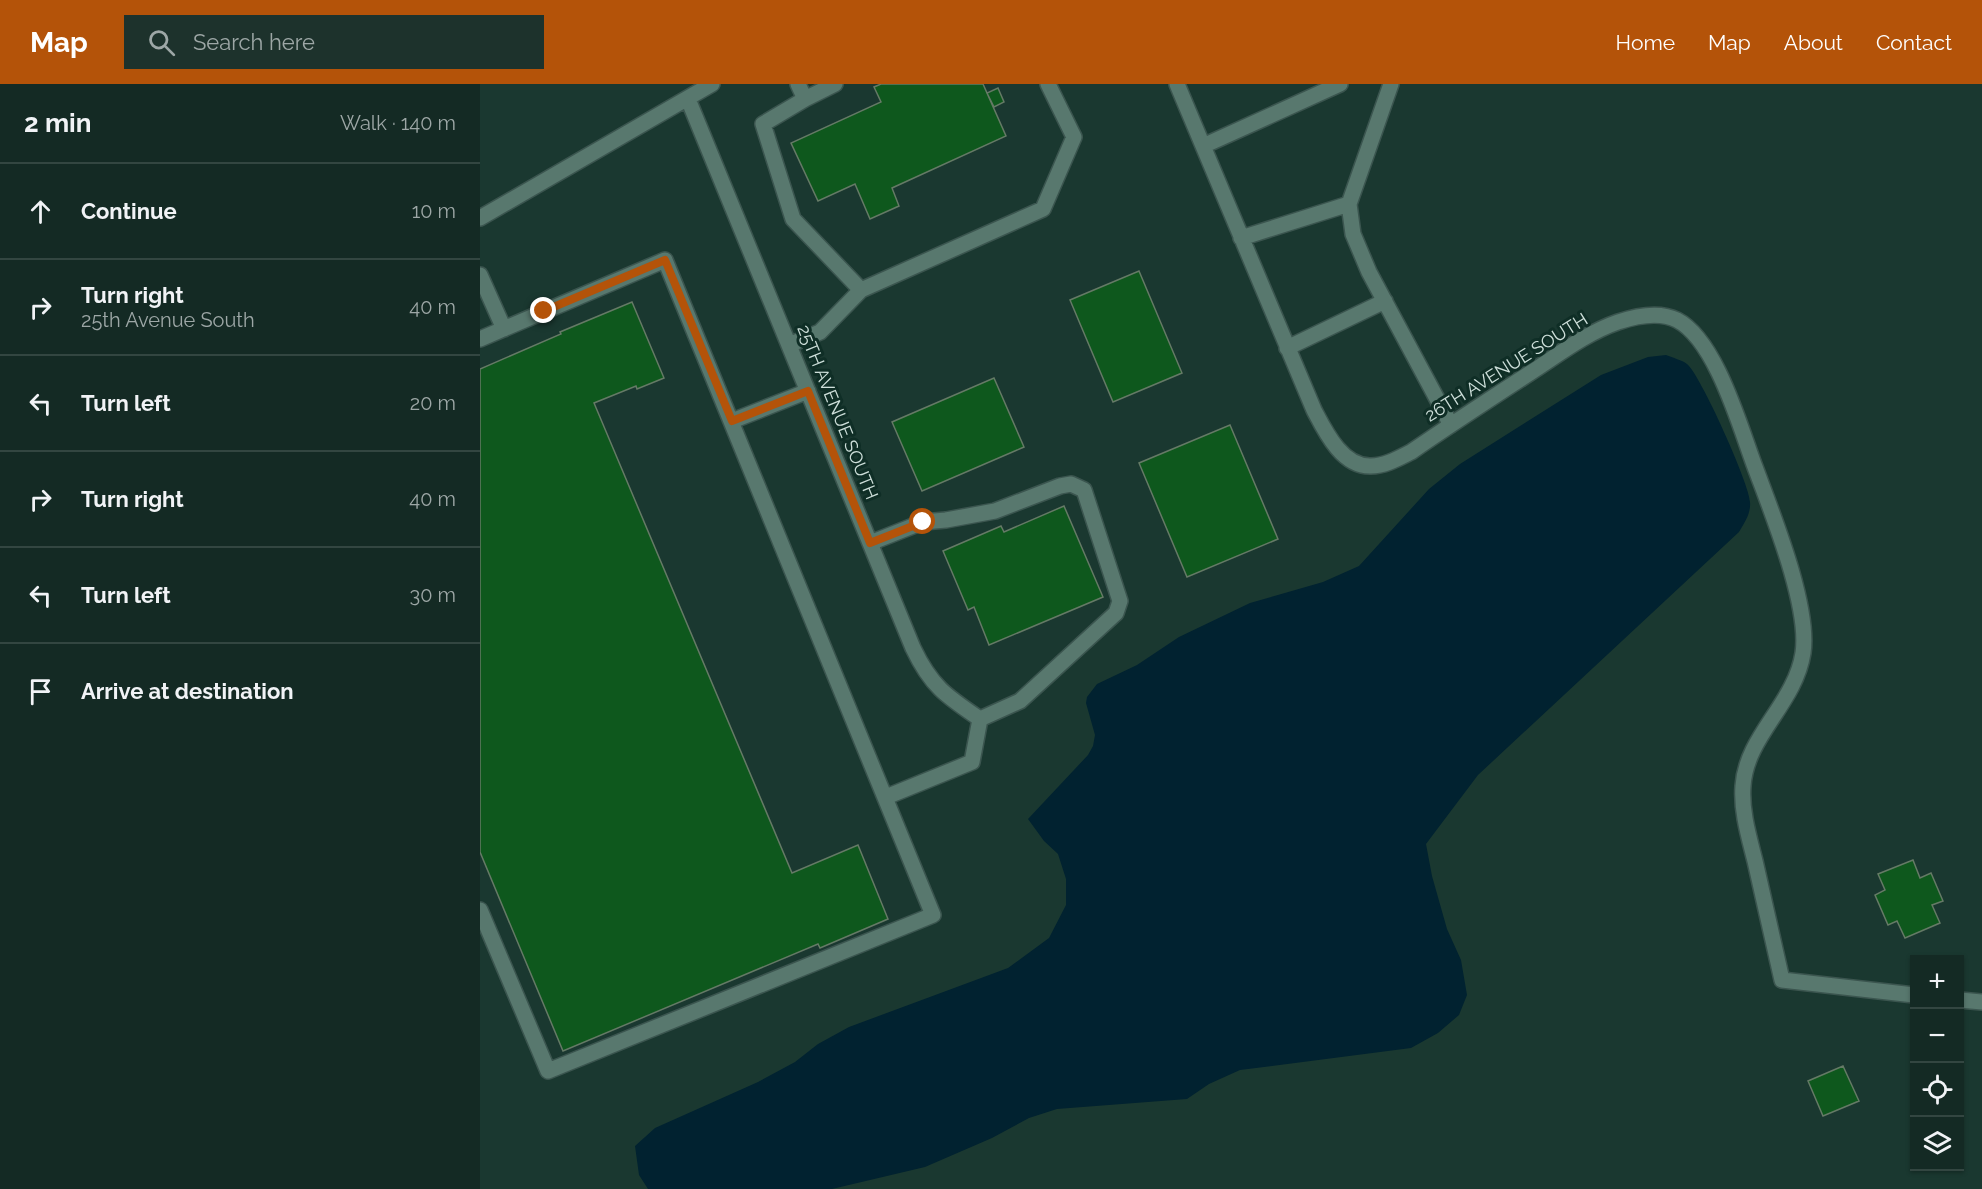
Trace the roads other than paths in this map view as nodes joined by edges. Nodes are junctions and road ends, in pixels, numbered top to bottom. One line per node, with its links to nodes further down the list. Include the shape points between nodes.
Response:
1 (712, 84): 8 (street)
2 (798, 84): 9 (street)
3 (835, 84): 9 (street)
4 (1048, 84): 15 (street, via 1074,137 1042,209)
5 (1177, 84): 10 (street, 26TH AVENUE SOUTH)
6 (1340, 84): 10 (street)
7 (1391, 84): 11 (street)
8 (688, 99): 12 (street); 19 (street, 25TH AVENUE SOUTH)
9 (805, 99): 15 (street, via 763,124 793,219)
10 (1203, 146): 13 (street, 26TH AVENUE SOUTH)
11 (1349, 204): 13 (street); 16 (street, via 1353,234)
12 (480, 218)
13 (1241, 238): 20 (street, 26TH AVENUE SOUTH)
14 (480, 275): 17 (street)
15 (861, 291): 19 (street, via 820,332)
16 (1384, 301): 20 (street); 23 (street)
17 (504, 329): 18 (street); 22 (street, via 665,260)
18 (480, 339)
19 (789, 345): 21 (street, 25TH AVENUE SOUTH)
20 (1287, 348): 23 (street, 26TH AVENUE SOUTH, via 1325,431 1335,446 1360,464 1371,466 1398,459)
21 (808, 391): 22 (street); 24 (street, 25TH AVENUE SOUTH)
22 (732, 421): 26 (street)
23 (1451, 425): 28 (street, 26TH AVENUE SOUTH, via 1585,337 1617,322 1658,315 1678,321 1695,335 1720,376 1734,411 1784,550 1802,624 1803,651 1796,678 1751,754 1743,784 1744,814 1782,980)
24 (870, 543): 25 (street, 25TH AVENUE SOUTH, via 929,679); 25 (street, via 923,522 995,511 1060,486 1071,484 1084,490 1120,601 1116,613 1020,701)
25 (980, 719): 26 (street, via 972,762)
26 (886, 797): 27 (street, via 933,915 548,1071)
27 (480, 910)
28 (1910, 995)
29 (1964, 1000): 30 (street)
30 (1982, 1002)

